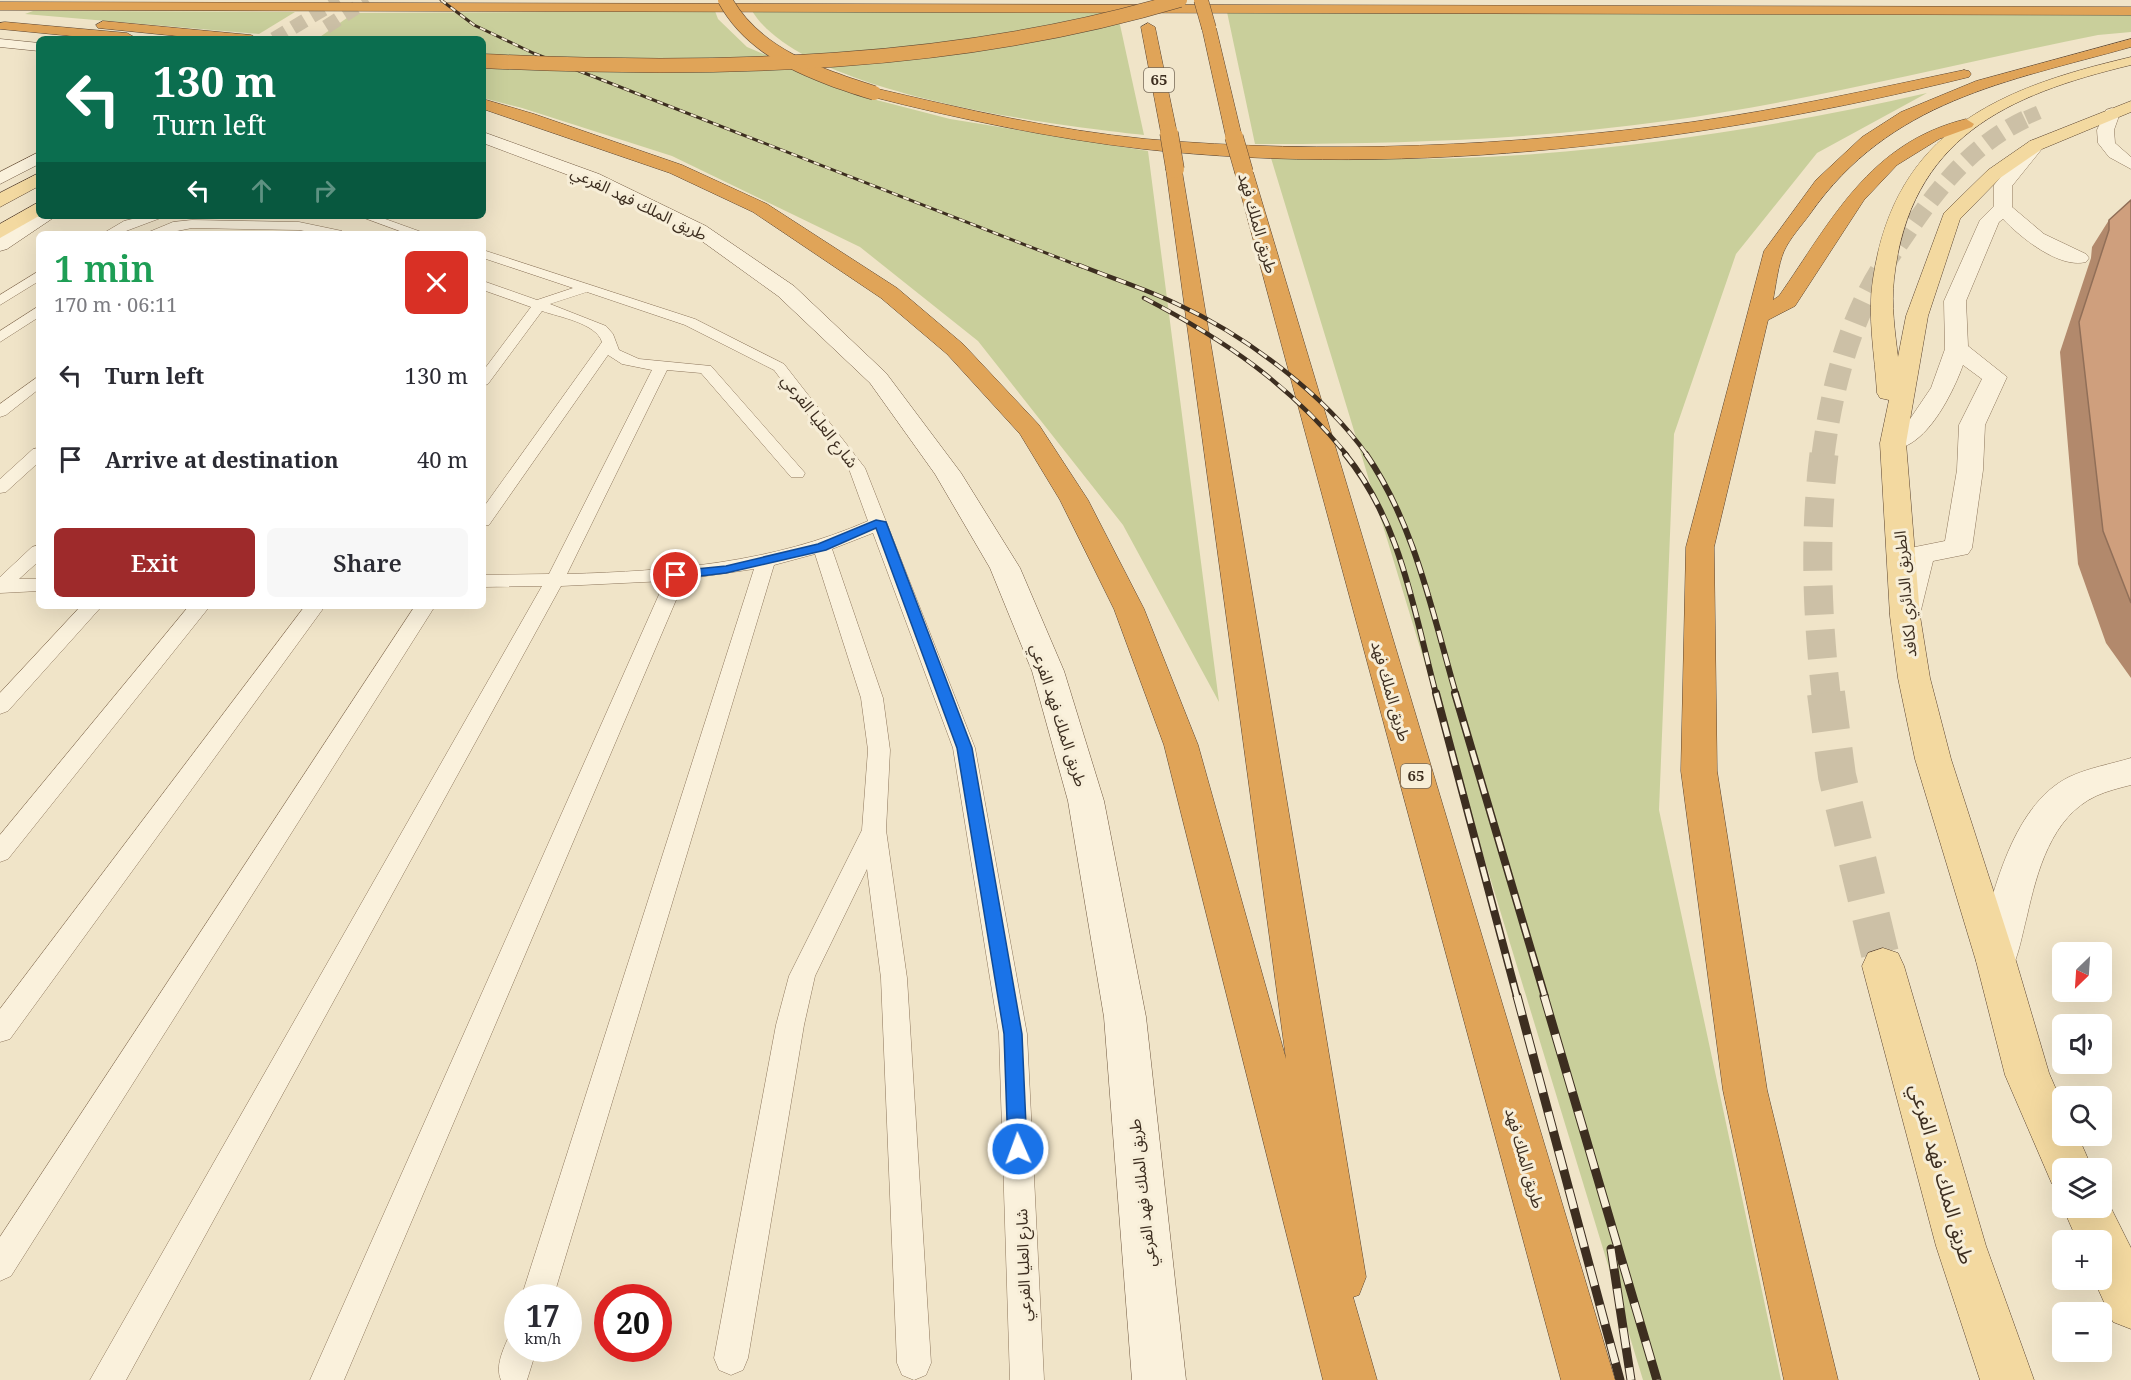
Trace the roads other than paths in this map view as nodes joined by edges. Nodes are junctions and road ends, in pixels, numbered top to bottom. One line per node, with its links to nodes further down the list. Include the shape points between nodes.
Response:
1 (725, 0): 13 (highway, bridge, via 732,14 761,42 798,64 874,93 1000,123 1159,145 1345,153 1557,143 1649,134 1782,114 1994,68)
2 (1145, 0): 92 (highway, 65, bridge, via 1175,169)
3 (1180, 0): 14 (highway, bridge, via 1054,31 831,59 645,66)
4 (1201, 0): 93 (highway, طريق الملك فهد / 65, bridge, via 1234,137)
5 (0, 6): 6 (highway)
6 (2131, 11)
7 (0, 17): 10 (highway)
8 (0, 25): 9 (highway)
9 (116, 36)
10 (216, 36)
11 (0, 43): 12 (street)
12 (36, 47)
13 (2125, 50): 17 (main road, via 2093,69 2013,97); 46 (highway, via 1981,84 1907,116 1868,141 1821,184 1774,252)
14 (486, 62)
15 (486, 105): 91 (highway, via 676,169 759,208 889,293 955,349 1030,430 1074,500 1129,609 1181,745)
16 (2122, 110): 19 (main road, الطريق الدائري لكافد); 21 (street, via 2105,126 2104,140)
17 (1966, 124): 46 (highway, via 1933,135 1891,161 1857,197 1787,301); 54 (main road, via 1915,179 1893,227 1883,281)
18 (486, 138): 90 (street, طريق الملك فهد الفرعي, via 593,178 699,230 786,291 878,378 948,473 1005,568 1048,671 1086,801 1125,1017)
19 (2036, 145): 25 (street, via 2003,185); 54 (main road, الطريق الدائري لكافد, via 1994,174 1951,217 1917,316)
20 (36, 159): 22 (street)
21 (2131, 164)
22 (0, 179)
23 (36, 180): 24 (main road)
24 (0, 201)
25 (2002, 208): 39 (street, via 2036,240); 49 (street, via 1990,220 1955,301)
26 (36, 210): 36 (main road)
27 (41, 219): 37 (street)
28 (148, 219): 32 (lane)
29 (374, 219): 35 (lane)
30 (234, 225): 31 (lane); 33 (lane, via 177,225); 34 (lane)
31 (294, 230)
32 (114, 231)
33 (159, 231)
34 (227, 231)
35 (412, 231)
36 (0, 232)
37 (0, 246)
38 (486, 255): 42 (lane, شارع العليا الفرعي)
39 (2079, 258)
40 (36, 277): 43 (lane)
41 (486, 286): 44 (lane)
42 (586, 288): 44 (lane); 59 (lane, شارع العليا الفرعي, via 690,322 779,367 857,468)
43 (0, 302)
44 (539, 305): 48 (lane, via 592,324 605,332); 51 (lane)
45 (36, 312): 47 (lane)
46 (1757, 317): 94 (highway, via 1700,547 1699,771 1745,1090)
47 (0, 338)
48 (609, 342): 50 (lane, via 617,356); 58 (lane)
49 (1957, 349): 54 (street, via 1943,388 1919,424); 72 (street, via 1995,377 1972,425 1970,470 1958,548 1920,554)
50 (662, 365): 56 (lane, via 706,369); 64 (lane)
51 (486, 377)
52 (36, 383): 53 (lane)
53 (0, 412)
54 (1893, 443): 72 (main road, الطريق الدائري لكافد)
55 (36, 456): 57 (lane)
56 (797, 472)
57 (0, 488)
58 (486, 517)
59 (880, 522): 60 (lane); 89 (lane, شارع العليا الفرعي, via 964,748 1013,1034)
60 (822, 547): 62 (lane); 75 (lane, via 872,698 879,750)
61 (36, 554): 67 (lane)
62 (766, 560): 63 (lane, via 726,570); 83 (lane)
63 (676, 575): 64 (lane); 88 (lane)
64 (555, 580): 65 (lane); 87 (lane)
65 (486, 581)
66 (36, 585): 67 (lane)
67 (0, 587)
68 (89, 609): 73 (lane)
69 (198, 609): 76 (lane)
70 (313, 609): 79 (lane)
71 (423, 609): 82 (lane)
72 (1905, 616): 77 (main road, الطريق الدائري لكافد, via 1914,678 1933,759)
73 (0, 706)
74 (2131, 771): 77 (street, via 2081,788 2055,808 2031,845 2020,871)
75 (874, 830): 85 (lane, via 802,976); 86 (lane, via 894,978)
76 (0, 852)
77 (1996, 961): 80 (main road, الطريق الدائري لكافد, via 2027,1075)
78 (1883, 966): 95 (main road, طريق الملك فهد الفرعي, via 1962,1246)
79 (0, 1030)
80 (2064, 1158)
81 (2092, 1218): 84 (main road)
82 (0, 1265)
83 (541, 1284)
84 (2131, 1304)
85 (731, 1358)
86 (914, 1363)
87 (108, 1380)
88 (327, 1380)
89 (1027, 1380)
90 (1159, 1380)
91 (1350, 1380)
92 (1357, 1380)
93 (1588, 1380)
94 (1811, 1380)
95 (2007, 1380)

